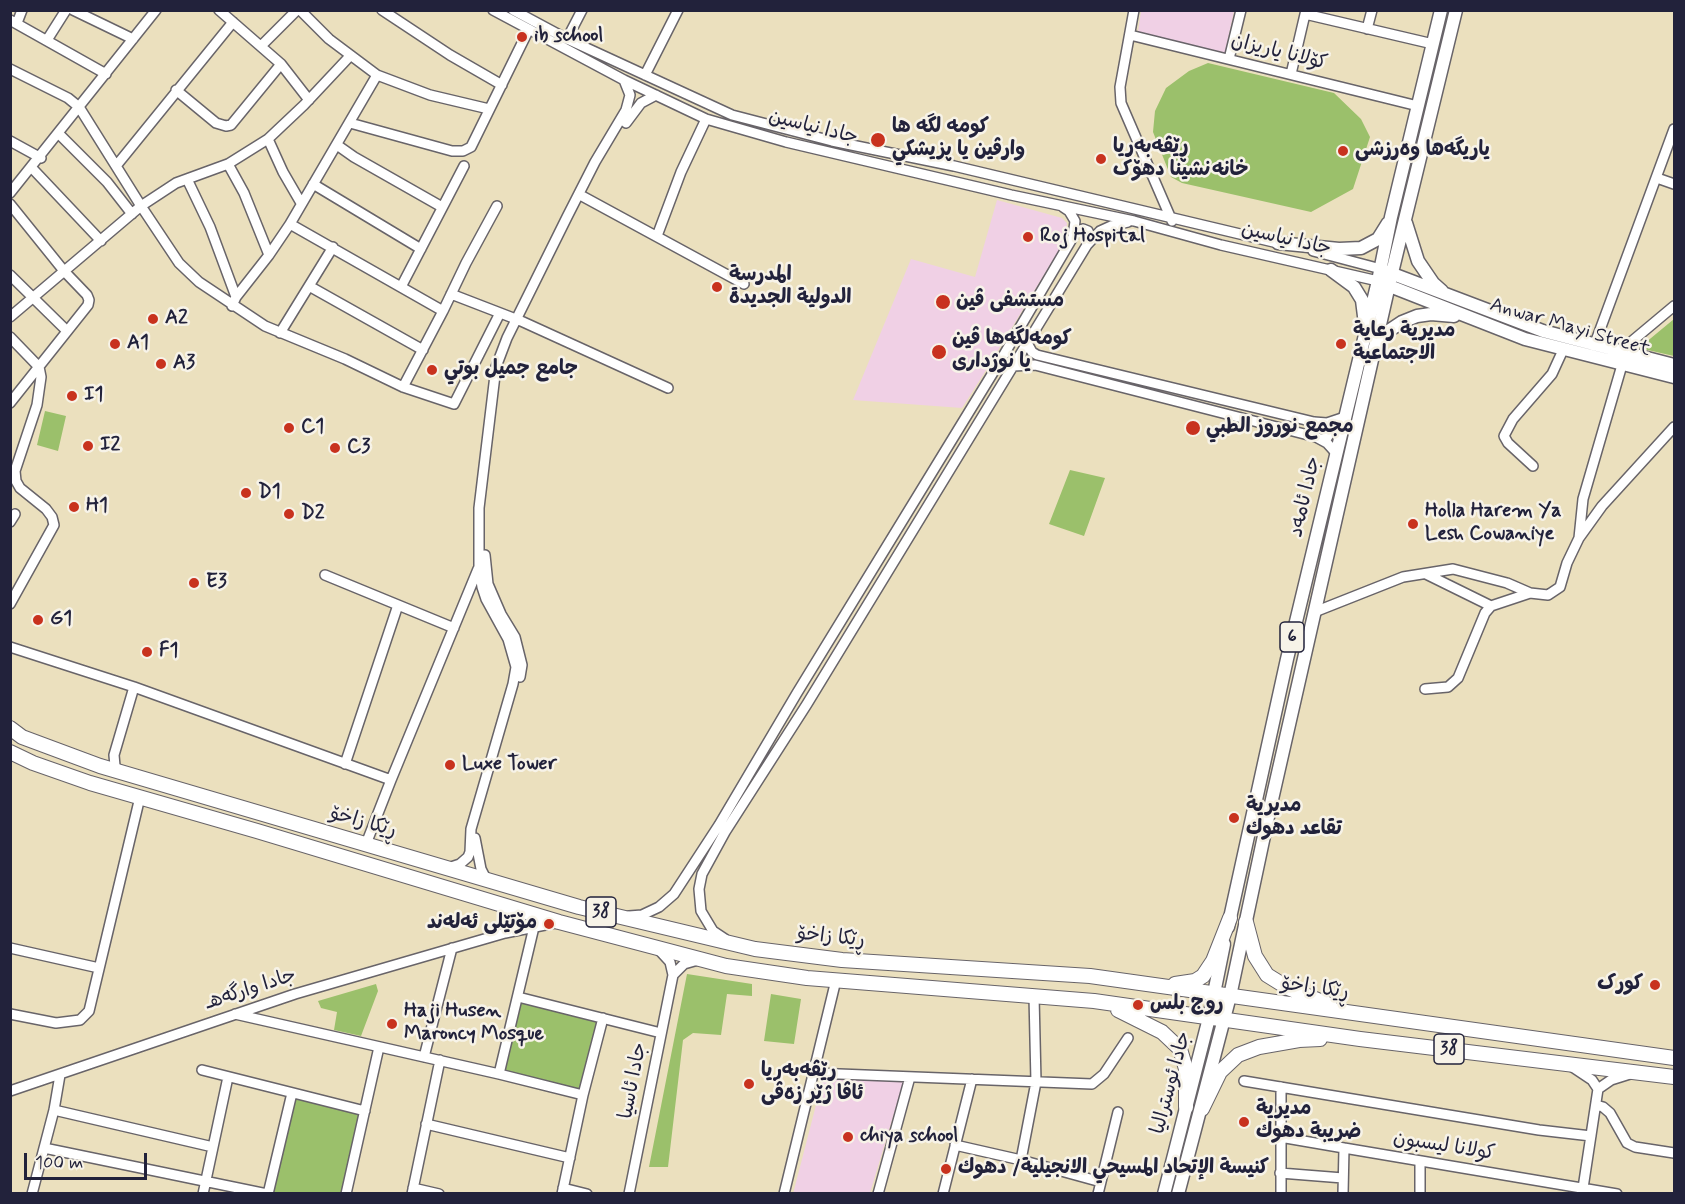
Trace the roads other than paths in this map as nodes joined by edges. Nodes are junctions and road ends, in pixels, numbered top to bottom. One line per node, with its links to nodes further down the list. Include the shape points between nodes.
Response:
1 (22, 10): 18 (street)
2 (66, 10): 26 (street)
3 (73, 10): 24 (street)
4 (156, 10): 24 (street)
5 (219, 10): 19 (street)
6 (298, 10): 28 (street); 29 (street)
7 (382, 10): 38 (street)
8 (493, 10): 20 (street, جادا نیاسین)
9 (513, 10): 23 (street, جادا نیاسین)
10 (582, 10): 25 (street)
11 (678, 10): 36 (street)
12 (1134, 10): 22 (street)
13 (1241, 10): 30 (street)
14 (1372, 10): 21 (street)
15 (1441, 10): 27 (main road, جادا ئامەد / 6)
16 (1456, 10): 74 (main road, 6)
17 (1306, 12): 21 (street); 34 (street)
18 (14, 21): 26 (street)
19 (233, 22): 28 (street); 39 (street)
20 (529, 29): 23 (street, جادا نیاسین); 38 (street)
21 (1367, 29): 27 (street)
22 (1131, 35): 30 (street, کۆلانا یاریزان); 72 (street, via 1120,87 1121,103)
23 (553, 37): 25 (street, جادا نیاسین); 37 (street, جادا نیاسین)
24 (133, 39): 33 (street)
25 (567, 39): 36 (street, جادا نیاسین)
26 (47, 40): 33 (street)
27 (1433, 44): 44 (main road, جادا ئامەد / 6)
28 (261, 46): 31 (street)
29 (350, 56): 35 (street); 42 (street)
30 (1229, 59): 34 (street, کۆلانا یاریزان)
31 (281, 64): 39 (street, via 226,126 216,123); 42 (street)
32 (10, 69): 45 (street)
33 (106, 74): 45 (street)
34 (1291, 74): 44 (street, کۆلانا یاریزان)
35 (377, 75): 46 (street, via 430,95); 48 (street)
36 (645, 75): 72 (street, جادا نیاسین, via 732,115)
37 (624, 80): 40 (street, جادا نیاسین); 41 (street)
38 (502, 85): 46 (street)
39 (176, 90): 56 (street)
40 (656, 95): 43 (street); 47 (street, جادا نیاسین)
41 (630, 99): 43 (street, via 637,96); 102 (street, via 567,217)
42 (309, 100): 51 (street)
43 (639, 105): 64 (street)
44 (1418, 106): 73 (main road, جادا ئامەد / 6)
45 (79, 107): 50 (street); 56 (street)
46 (489, 110): 48 (street, via 471,147 463,151)
47 (706, 119): 67 (street, جادا نیاسین, via 786,142); 79 (street)
48 (350, 123): 53 (street)
49 (1674, 129): 59 (street)
50 (58, 133): 54 (street); 71 (street, via 107,182)
51 (268, 139): 55 (street); 65 (street)
52 (10, 141): 54 (street)
53 (337, 145): 61 (street); 70 (street)
54 (41, 158): 58 (street)
55 (228, 164): 60 (street); 85 (street)
56 (116, 166): 68 (street)
57 (464, 166): 70 (street)
58 (31, 167): 63 (street); 81 (street)
59 (1657, 178): 62 (street); 109 (street)
60 (187, 179): 68 (street); 96 (street, via 210,227)
61 (313, 184): 65 (street); 84 (street)
62 (1674, 184)
63 (10, 193)
64 (582, 196): 79 (street); 102 (street)
65 (301, 203): 76 (street)
66 (10, 204): 87 (street)
67 (1061, 205): 75 (street, جادا نیاسین); 77 (street, via 1075,221)
68 (141, 206): 71 (street); 96 (street, via 179,262 199,282)
69 (497, 206): 93 (street)
70 (442, 207): 84 (street)
71 (132, 214): 81 (street)
72 (1171, 217): 78 (street); 82 (street, جادا نیاسین)
73 (1392, 217): 82 (main road, via 1378,239 1361,248); 89 (main road, جادا ئامەد / 6)
74 (1405, 218): 89 (main road, 6); 94 (main road, via 1418,261)
75 (1134, 222): 78 (street, جادا نیاسین); 80 (street, via 1111,226)
76 (290, 224): 83 (street); 85 (street)
77 (1075, 231): 80 (street, via 1088,231); 121 (street)
78 (1172, 231): 86 (street, جادا نیاسین)
79 (657, 236): 90 (street)
80 (1091, 240): 108 (street)
81 (101, 241): 87 (street)
82 (1278, 243): 89 (street, جادا نیاسین)
83 (333, 247): 91 (street); 92 (street)
84 (421, 249): 92 (street)
85 (269, 255): 96 (street)
86 (1331, 270): 89 (street, جادا نیاسین); 103 (main road, via 1354,287 1362,300)
87 (64, 271): 95 (street); 104 (street, via 89,300)
88 (10, 275): 95 (street)
89 (1385, 277): 94 (main road, Anwar Mayi Street); 101 (main road, Anwar Mayi Street); 103 (main road, جادا ئامەد / 6); 107 (main road, جادا ئامەد / 6)
90 (744, 284)
91 (309, 286): 105 (street); 110 (street)
92 (401, 287): 98 (street)
93 (451, 294): 98 (street); 99 (street)
94 (1447, 295): 109 (main road, Anwar Mayi Street)
95 (33, 299): 100 (street); 104 (street)
96 (234, 301): 105 (street)
97 (1674, 306): 113 (street)
98 (443, 311): 110 (street)
99 (500, 313): 102 (street); 119 (street, via 454,404)
100 (10, 317)
101 (1466, 317): 107 (main road, via 1417,316); 111 (main road, Anwar Mayi Street)
102 (520, 320): 120 (street); 133 (street, via 507,338 496,367 479,508); 164 (street, via 502,365 484,544 488,585 515,637 522,665 477,827)
103 (1366, 330): 124 (main road, جادا ئامەد / 6)
104 (67, 331): 117 (street)
105 (280, 333): 119 (street)
106 (10, 337): 117 (street)
107 (1377, 338): 142 (main road, جادا ئامەد / 6)
108 (1027, 343): 112 (street); 116 (street)
109 (1594, 346): 113 (main road, Anwar Mayi Street)
110 (423, 350): 119 (street)
111 (1563, 350): 113 (main road, Anwar Mayi Street); 129 (street, via 1552,374 1513,419 1504,436)
112 (1037, 355): 114 (street, via 1033,359); 125 (street)
113 (1621, 358): 115 (main road, Anwar Mayi Street); 118 (main road, Anwar Mayi Street); 132 (street, via 1583,499)
114 (1035, 365): 116 (street); 127 (street)
115 (1674, 365)
116 (1013, 366): 123 (street)
117 (39, 367): 122 (street); 139 (street, via 37,405 15,471 20,488 46,509 54,525)
118 (1674, 377)
119 (403, 387)
120 (668, 388)
121 (979, 396): 123 (street); 130 (street)
122 (12, 397)
123 (990, 403): 131 (street)
124 (1345, 417): 125 (street); 128 (main road, جادا ئامەد / 6)
125 (1327, 423): 127 (street, via 1330,433)
126 (1674, 427): 132 (street, via 1602,506)
127 (1322, 440): 128 (street)
128 (1336, 453): 169 (main road, جادا ئامەد / 6)
129 (1533, 466)
130 (904, 518): 131 (street); 136 (street)
131 (916, 525): 137 (street)
132 (1579, 538): 138 (street, via 1560,587 1548,595)
133 (479, 567): 143 (street); 163 (street, via 484,593 508,639 516,667 471,829 470,852)
134 (1426, 574): 138 (street, via 1453,569); 141 (street); 142 (street, via 1403,578)
135 (325, 575): 140 (street)
136 (867, 579): 137 (street); 147 (street)
137 (879, 586): 148 (street)
138 (1530, 593): 141 (street)
139 (10, 604)
140 (398, 605): 143 (street); 152 (street)
141 (1491, 606): 146 (street, via 1458,678 1448,687)
142 (1317, 611): 171 (main road, جادا ئامەد / 6)
143 (454, 628): 155 (street)
144 (10, 647): 145 (street)
145 (134, 687): 151 (street); 152 (street)
146 (1425, 689)
147 (794, 698): 148 (street); 159 (street)
148 (805, 707): 159 (street)
149 (10, 728): 153 (highway, ڕێکا زاخۆ / 38, via 22,737)
150 (10, 752): 156 (highway, ڕێکا زاخۆ / 38, via 90,783)
151 (114, 755): 153 (street); 154 (street)
152 (345, 764): 155 (street)
153 (100, 766): 154 (highway, ڕێکا زاخۆ / 38)
154 (119, 772): 157 (highway, ڕێکا زاخۆ / 38)
155 (391, 780): 161 (street)
156 (140, 797): 160 (highway, ڕێکا زاخۆ / 38); 179 (street)
157 (285, 820): 158 (highway, ڕێکا زاخۆ / 38); 160 (highway, via 290,825 289,833)
158 (314, 829): 161 (highway, ڕێکا زاخۆ / 38); 162 (highway, via 305,834)
159 (722, 829): 168 (street, via 674,894 642,915); 174 (street, via 699,889 701,911 713,931)
160 (280, 838): 162 (highway, ڕێکا زاخۆ / 38)
161 (366, 844): 165 (highway, ڕێکا زاخۆ / 38)
162 (309, 846): 167 (highway, ڕێکا زاخۆ / 38)
163 (465, 859): 164 (street, via 473,865); 165 (street)
164 (479, 861): 166 (street)
165 (448, 868): 166 (highway, ڕێکا زاخۆ / 38)
166 (486, 879): 168 (highway, ڕێکا زاخۆ / 38)
167 (506, 905): 170 (highway, ڕێکا زاخۆ / 38); 173 (street, via 513,919)
168 (622, 917): 174 (highway, ڕێکا زاخۆ / 38)
169 (1230, 918): 182 (highway, via 1203,976 1182,983); 183 (main road, جادا ئامەد / 6)
170 (559, 922): 172 (street, جادا وارگه‌هـ); 175 (highway, ڕێکا زاخۆ / 38)
171 (1246, 922): 185 (main road, جادا ئامەد / 6); 190 (highway, via 1255,956 1267,975 1305,996)
172 (534, 927): 173 (street, جادا وارگه‌هـ); 186 (street)
173 (505, 933): 177 (street, جادا وارگه‌هـ)
174 (732, 944): 182 (highway, ڕێکا زاخۆ / 38, via 842,960 1090,976)
175 (656, 947): 178 (highway, ڕێکا زاخۆ / 38); 180 (street, via 666,957)
176 (10, 948): 179 (street)
177 (452, 948): 189 (street, جادا وارگه‌هـ); 198 (street)
178 (704, 960): 180 (street, via 684,964); 181 (highway, ڕێکا زاخۆ / 38)
179 (99, 968): 188 (street, via 89,1011 80,1020 56,1023)
180 (674, 975): 194 (street, جادا ئاسيا)
181 (836, 980): 184 (highway, ڕێکا زاخۆ / 38); 204 (street)
182 (1146, 984): 183 (highway, ڕێکا زاخۆ / 38)
183 (1214, 994): 185 (highway, ڕێکا زاخۆ / 38); 192 (main road, جادا ئوسترالیا)
184 (1034, 996): 187 (highway, ڕێکا زاخۆ / 38); 211 (street)
185 (1230, 996): 190 (highway, ڕێکا زاخۆ / 38); 193 (main road, جادا ئوسترالیا)
186 (518, 997): 191 (street); 205 (street)
187 (1094, 1002): 192 (highway, ڕێکا زاخۆ / 38); 219 (highway, via 1140,1020 1173,1041 1184,1059)
188 (10, 1014)
189 (236, 1014): 197 (street); 206 (street, جادا وارگه‌هـ)
190 (1364, 1016): 199 (highway, ڕێکا زاخۆ / 38)
191 (603, 1017): 194 (street); 217 (street)
192 (1209, 1018): 193 (highway, ڕێکا زاخۆ / 38); 219 (main road, جادا ئوسترالیا)
193 (1224, 1019): 196 (highway, ڕێکا زاخۆ / 38); 220 (main road, جادا ئوسترالیا)
194 (661, 1034): 248 (street, جادا ئاسيا)
195 (1128, 1038): 211 (street, via 1104,1074 1092,1084)
196 (1360, 1039): 201 (highway, ڕێکا زاخۆ / 38); 220 (highway, via 1299,1040 1249,1050 1220,1072)
197 (379, 1047): 198 (street); 222 (street)
198 (424, 1057): 200 (street)
199 (1674, 1058)
200 (440, 1060): 205 (street); 224 (street)
201 (1565, 1063): 203 (highway, ڕێکا زاخۆ / 38); 214 (street, via 1592,1080)
202 (201, 1070): 207 (street)
203 (1635, 1072): 209 (highway, ڕێکا زاخۆ / 38); 214 (street)
204 (814, 1073): 208 (street); 249 (street)
205 (499, 1074): 217 (street)
206 (60, 1075): 215 (street, جادا وارگه‌هـ); 221 (street)
207 (228, 1077): 216 (street); 228 (street)
208 (910, 1077): 210 (street); 250 (street)
209 (1674, 1077)
210 (972, 1079): 211 (street); 227 (street)
211 (1036, 1082): 233 (street)
212 (1244, 1082): 213 (street)
213 (1281, 1088): 225 (street); 226 (street)
214 (1598, 1089): 218 (street)
215 (10, 1091)
216 (292, 1093): 222 (street); 244 (street)
217 (583, 1095): 232 (street)
218 (1596, 1105): 225 (street); 231 (street, via 1610,1113 1627,1143)
219 (1186, 1107): 253 (main road, جادا ئوسترالیا)
220 (1202, 1109): 254 (main road, جادا ئوسترالیا)
221 (54, 1110): 228 (street); 229 (street)
222 (365, 1111): 245 (street)
223 (1118, 1112): 238 (street)
224 (426, 1124): 232 (street); 240 (street)
225 (1591, 1136): 239 (street)
226 (1280, 1137): 230 (street, كولانا ليسبون); 235 (street)
227 (955, 1146): 233 (street); 251 (street)
228 (213, 1147): 237 (street)
229 (44, 1148): 237 (street); 242 (street)
230 (1344, 1148): 234 (street, كولانا ليسبون); 236 (street)
231 (1674, 1153)
232 (570, 1158): 241 (street)
233 (1021, 1160): 238 (street)
234 (1420, 1161): 239 (street, كولانا ليسبون); 257 (street)
235 (1280, 1173): 236 (street); 255 (street)
236 (1343, 1178): 256 (street)
237 (206, 1181): 243 (street); 244 (street)
238 (1101, 1182): 252 (street)
239 (1583, 1188): 258 (street, كولانا ليسبون)
240 (412, 1191): 246 (street)
241 (563, 1191): 247 (street)
242 (32, 1194)
243 (203, 1194)
244 (268, 1194)
245 (346, 1194)
246 (440, 1194)
247 (587, 1194)
248 (629, 1194)
249 (784, 1194)
250 (878, 1194)
251 (944, 1194)
252 (1098, 1194)
253 (1164, 1194)
254 (1178, 1194)
255 (1281, 1194)
256 (1343, 1194)
257 (1420, 1194)
258 (1617, 1194)

